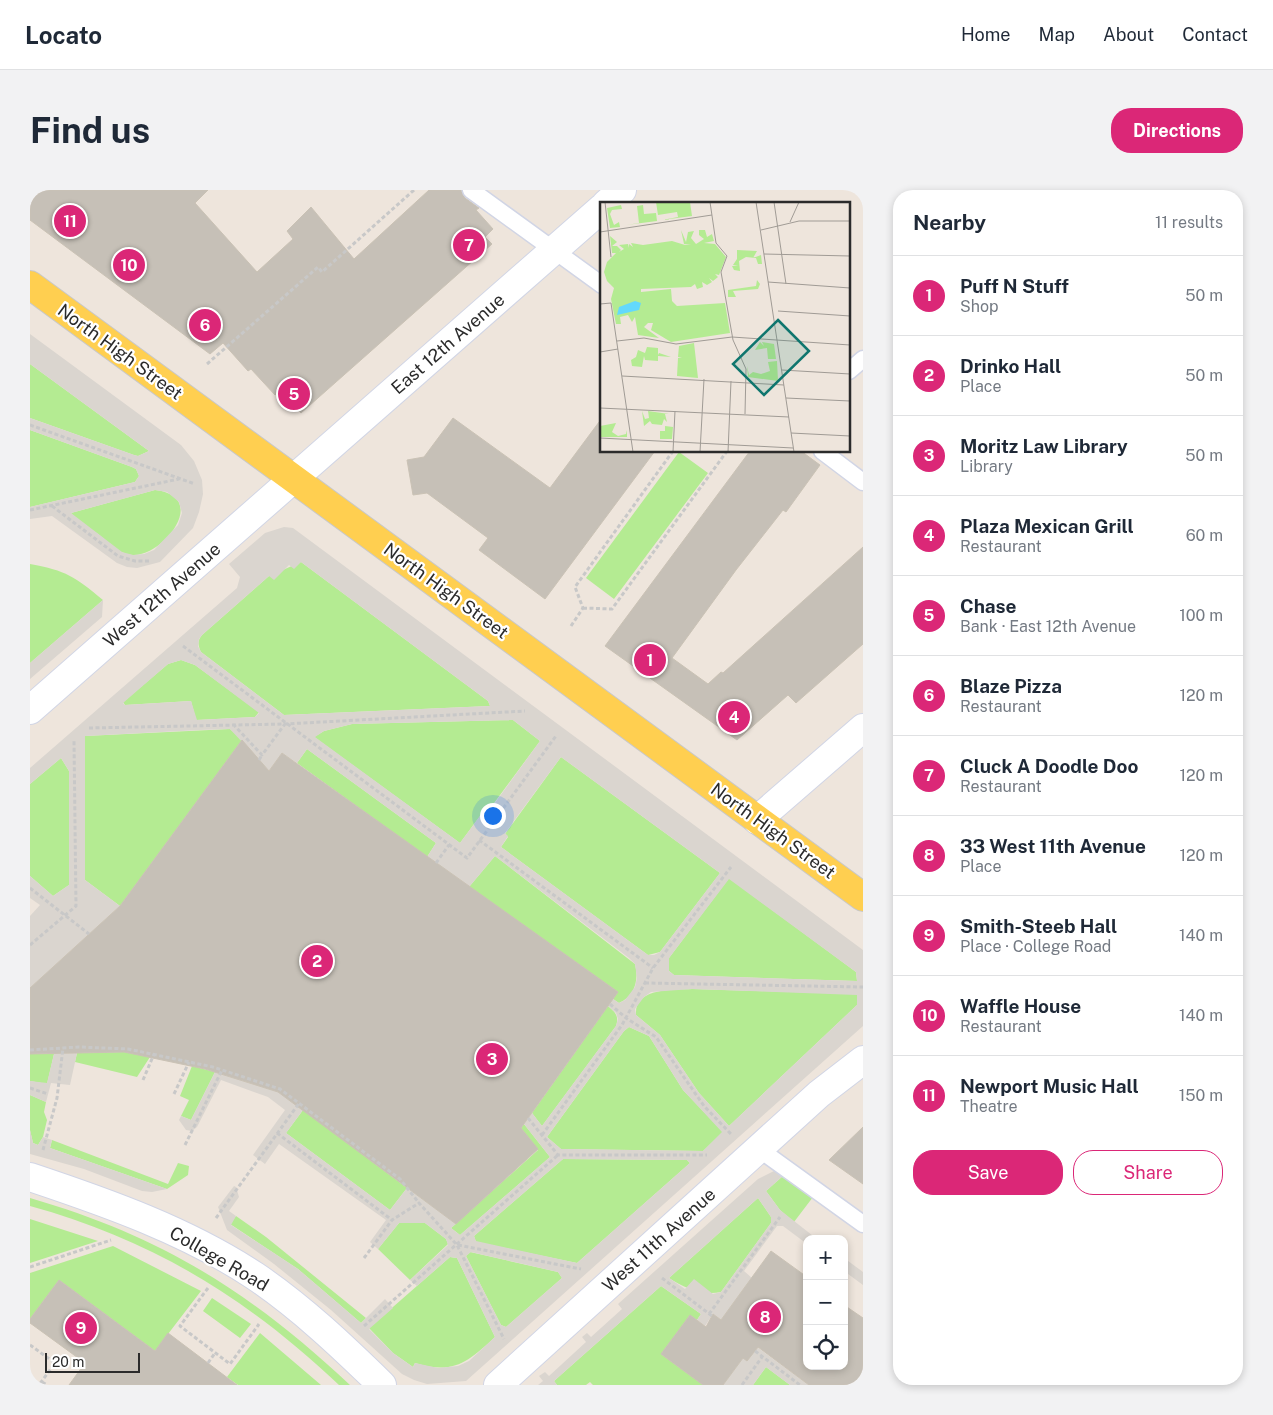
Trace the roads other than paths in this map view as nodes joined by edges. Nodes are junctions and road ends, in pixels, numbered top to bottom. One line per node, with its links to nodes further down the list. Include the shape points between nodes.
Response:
1 (471, 190): 5 (lane)
2 (622, 190): 3 (street)
3 (608, 202)
4 (600, 210): 5 (street, East 12th Avenue)
5 (554, 250): 6 (lane); 11 (street, East 12th Avenue)
6 (600, 284)
7 (30, 285): 11 (main road, North High Street)
8 (863, 359): 9 (lane)
9 (850, 370)
10 (823, 452): 12 (lane)
11 (294, 480): 13 (street, West 12th Avenue); 15 (main road, North High Street)
12 (863, 482)
13 (30, 710)
14 (863, 728): 15 (street)
15 (757, 820): 16 (main road, North High Street)
16 (863, 896)
17 (863, 1044): 19 (street, West 11th Avenue)
18 (863, 1060): 19 (street, West 11th Avenue)
19 (819, 1094): 20 (street, West 11th Avenue)
20 (759, 1149): 22 (lane); 24 (street, West 11th Avenue)
21 (30, 1177): 23 (street, College Road, via 116,1206 174,1232 255,1276 309,1318)
22 (863, 1224)
23 (382, 1385)
24 (498, 1385)

